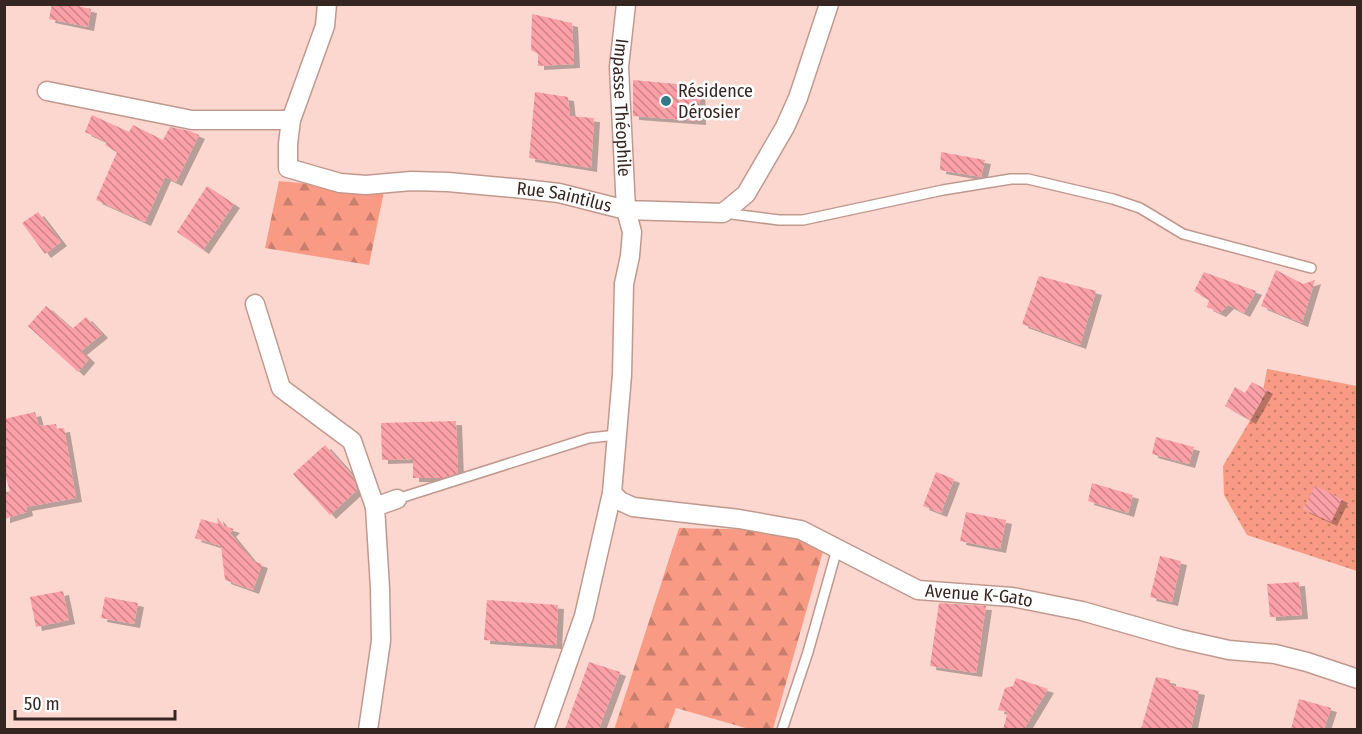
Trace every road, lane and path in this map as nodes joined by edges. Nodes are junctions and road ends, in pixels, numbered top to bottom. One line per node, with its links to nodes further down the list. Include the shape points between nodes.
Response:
1 (327, 4): 5 (street, Rue Saintilus, via 325,26)
2 (626, 4): 6 (street, Impasse Théophile, via 619,67)
3 (829, 4): 7 (street, via 785,127 746,194)
4 (47, 91): 5 (street, via 192,120)
5 (291, 120): 6 (street, Rue Saintilus, via 288,168 340,183 420,182 524,189 559,193)
6 (626, 210): 7 (street); 10 (street, Rue Saintilus, via 632,232 624,284)
7 (723, 213): 8 (lane, via 803,220 944,190 1028,179 1113,199 1140,208 1183,234)
8 (1311, 268)
9 (255, 304): 13 (street, via 281,388 352,441)
10 (617, 435): 11 (street, Rue Saintilus); 12 (lane, via 589,438)
11 (612, 493): 14 (street, Avenue K-Gato, via 633,507 801,530); 17 (street, Rue Saintilus, via 584,616)
12 (397, 499): 13 (street)
13 (375, 507): 16 (street, via 381,641)
14 (837, 549): 15 (street, Avenue K-Gato, via 918,590 1012,597 1082,611 1229,650 1275,654); 18 (lane)
15 (1358, 679)
16 (368, 729)
17 (544, 729)
18 (782, 729)

